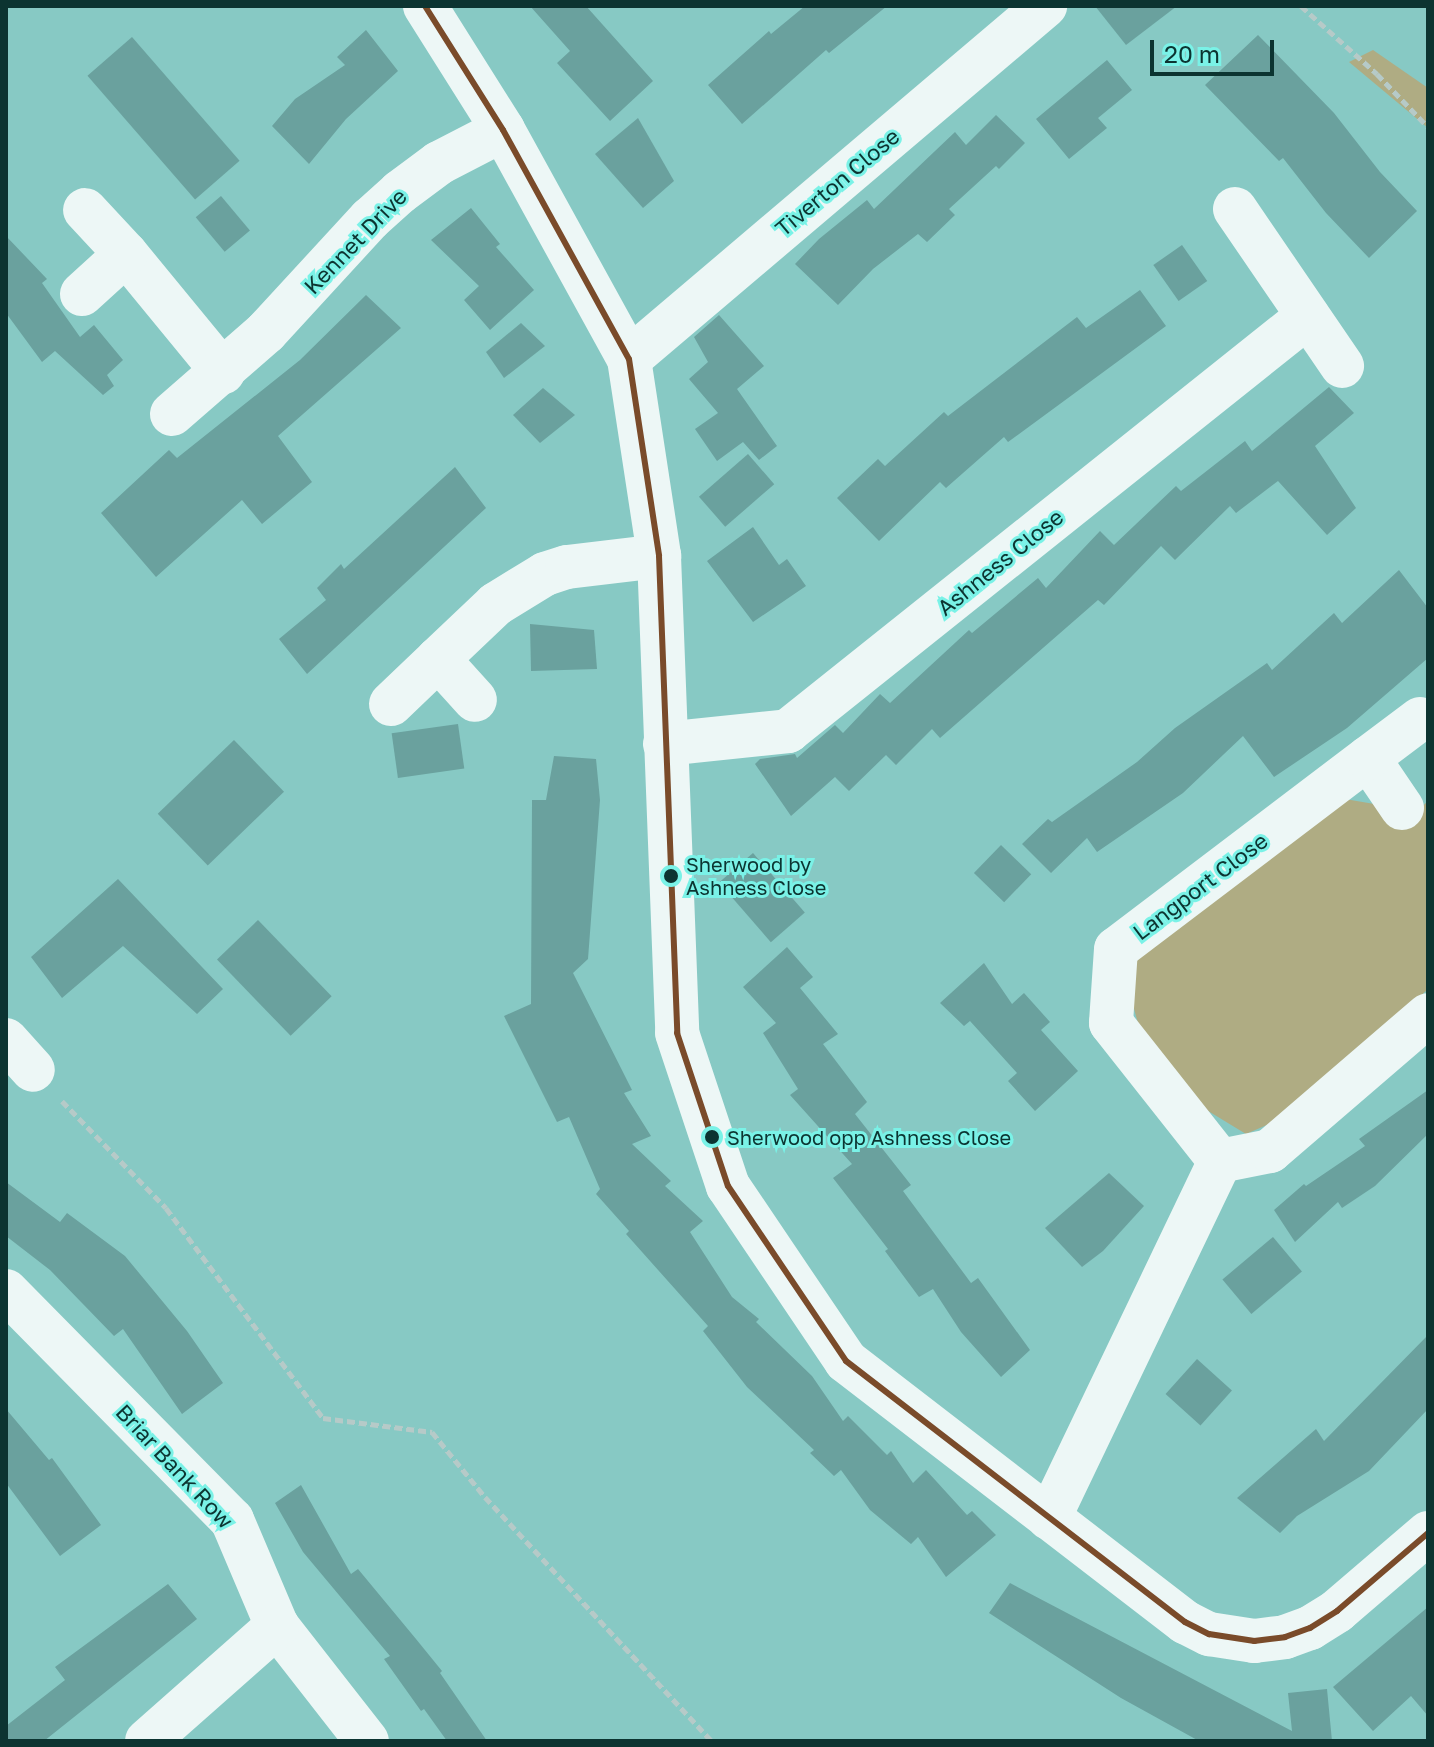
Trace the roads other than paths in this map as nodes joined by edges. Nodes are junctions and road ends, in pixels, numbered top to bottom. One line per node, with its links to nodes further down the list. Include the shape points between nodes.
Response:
1 (425, 6): 3 (street)
2 (1045, 6): 9 (street, Tiverton Close)
3 (503, 130): 9 (street); 11 (street, Kennet Drive, via 439,163 400,192)
4 (1235, 209): 8 (street)
5 (85, 210): 6 (street)
6 (126, 254): 7 (street); 11 (street)
7 (82, 294)
8 (1308, 316): 10 (street); 18 (street, Ashness Close, via 788,731)
9 (629, 359): 13 (street)
10 (1342, 366)
11 (223, 372): 12 (street, Kennet Drive)
12 (172, 414)
13 (659, 556): 14 (street, via 545,574 496,604); 18 (street)
14 (438, 659): 15 (street); 16 (street)
15 (475, 700)
16 (391, 704)
17 (1420, 719): 19 (street, Langport Close)
18 (665, 744): 24 (street, via 677,1033 728,1186 846,1361)
19 (1368, 758): 20 (street); 22 (street, Langport Close, via 1116,949 1111,1023)
20 (1402, 808)
21 (1428, 1015): 22 (street, via 1270,1151)
22 (1220, 1161): 24 (street)
23 (6, 1291): 26 (street, Briar Bank Row, via 232,1520)
24 (1049, 1518): 25 (street, via 1185,1622 1209,1634 1254,1641 1310,1628)
25 (1428, 1533)
26 (277, 1626): 27 (street); 28 (street, Briar Bank Row)
27 (147, 1741)
28 (367, 1741)

